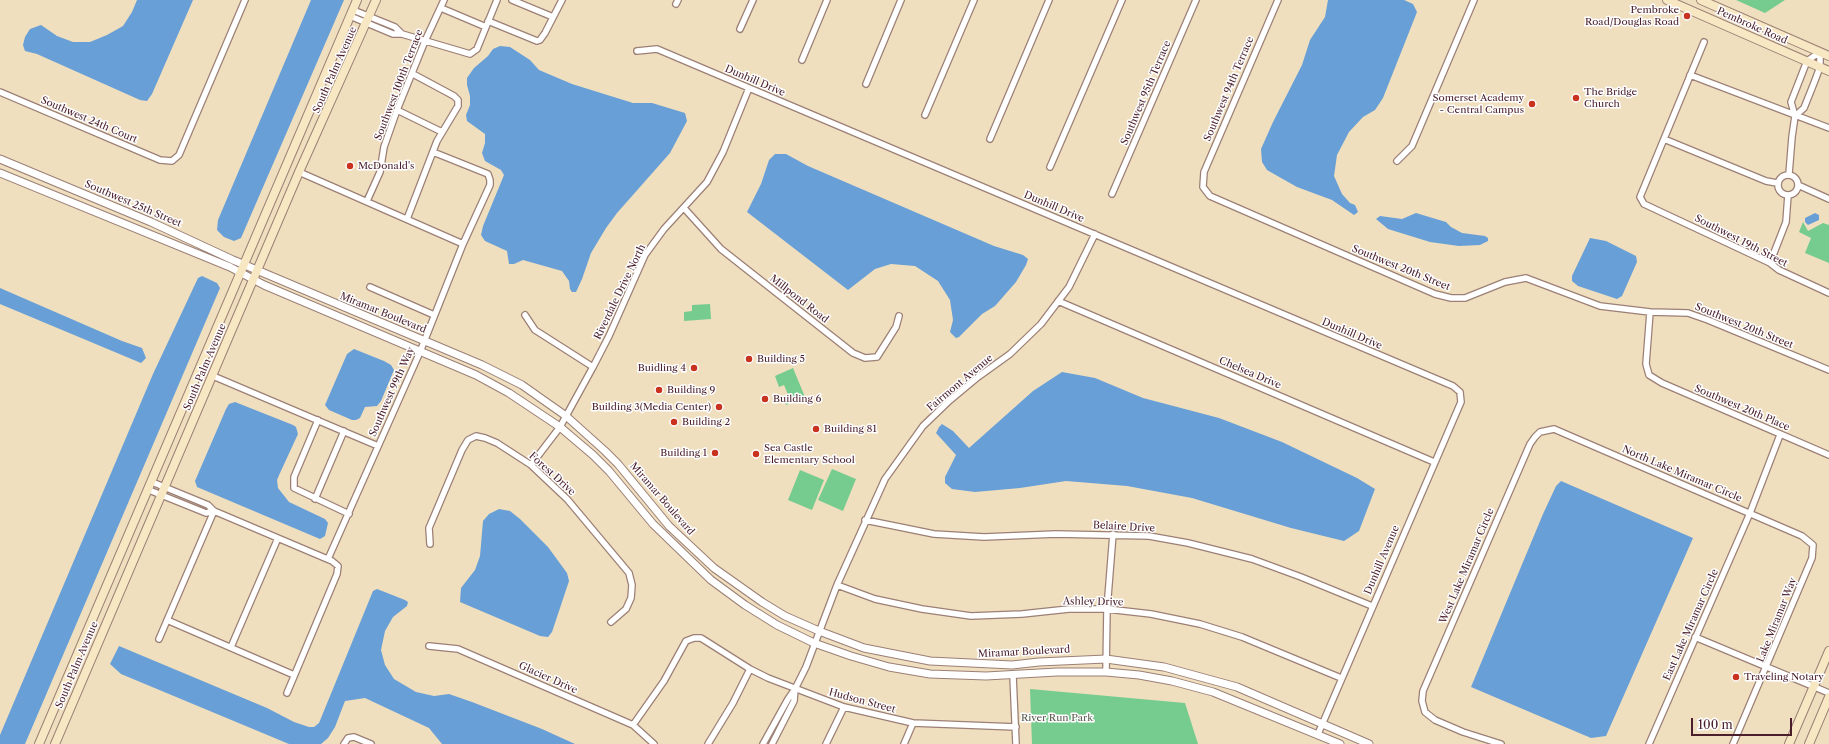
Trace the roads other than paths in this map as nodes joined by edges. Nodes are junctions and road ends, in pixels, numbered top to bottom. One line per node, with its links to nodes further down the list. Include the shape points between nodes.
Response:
1 (245, 0): 38 (street, Southwest 24th Court, via 179,155 172,161 160,160)
2 (357, 0): 20 (main road, South Palm Avenue)
3 (376, 0): 22 (main road, South Palm Avenue)
4 (444, 0): 19 (street, Southwest 100th Terrace)
5 (497, 0): 23 (street)
6 (512, 0): 21 (street)
7 (562, 0): 21 (street)
8 (752, 0): 24 (street)
9 (827, 0): 30 (street)
10 (902, 0): 36 (street)
11 (974, 0): 40 (street)
12 (1049, 0): 44 (street)
13 (1122, 0): 49 (street)
14 (1196, 0): 56 (street, Southwest 95th Terrace)
15 (1278, 0): 55 (street, Southwest 94th Terrace, via 1204,172)
16 (1474, 0): 48 (street, via 1412,146)
17 (1667, 0): 31 (main road, Pembroke Road)
18 (1701, 0): 28 (main road, Pembroke Road)
19 (441, 8): 23 (street); 25 (street, Southwest 100th Terrace)
20 (352, 13): 22 (street); 65 (main road, South Palm Avenue)
21 (553, 17): 23 (street, via 537,41)
22 (368, 20): 25 (street); 50 (main road, South Palm Avenue)
23 (487, 24): 25 (street, via 478,49 470,54)
24 (740, 29)
25 (425, 41): 34 (street, Southwest 100th Terrace)
26 (1704, 42): 35 (street)
27 (637, 51): 37 (street, Dunhill Drive, via 657,49)
28 (1820, 52): 29 (main road, Pembroke Road); 31 (street); 32 (street)
29 (1829, 56)
30 (802, 60)
31 (1807, 61): 32 (main road, Pembroke Road); 41 (street, via 1791,102)
32 (1820, 67): 33 (main road, Pembroke Road); 41 (street, via 1804,108)
33 (1829, 71)
34 (412, 74): 39 (street, Southwest 100th Terrace); 43 (street, via 458,100 458,106)
35 (1690, 75): 41 (street); 45 (street)
36 (866, 84)
37 (749, 88): 60 (street, Riverdale Drive North, via 723,152 707,182); 62 (street, Dunhill Drive)
38 (0, 92)
39 (397, 110): 43 (street); 59 (street, Southwest 100th Terrace, via 384,147 380,172)
40 (925, 115)
41 (1795, 116): 42 (street); 52 (street)
42 (1829, 128)
43 (442, 132): 46 (street)
44 (990, 139)
45 (1664, 139): 53 (street, via 1766,181); 64 (street, Southwest 19th Street, via 1640,197 1644,204)
46 (433, 152): 61 (street); 63 (street, Southwest 99th Way, via 488,174 490,180)
47 (0, 159): 65 (street, Southwest 25th Street, via 151,222)
48 (1397, 160)
49 (1050, 167)
50 (300, 172): 59 (street); 66 (main road, South Palm Avenue)
51 (0, 173): 65 (street, Southwest 25th Street)
52 (1789, 174): 53 (street, via 1781,177); 54 (street, via 1795,178)
53 (1777, 183): 57 (street, via 1780,191)
54 (1798, 185): 57 (street, via 1795,192); 58 (street)
55 (1203, 187): 71 (street, Southwest 20th Street, via 1210,196 1440,295 1466,298 1505,282 1526,278 1600,306)
56 (1112, 194)
57 (1788, 195): 64 (street, via 1786,222)
58 (1829, 199)
59 (367, 201): 61 (street)
60 (684, 208): 74 (street, Millpond Road, via 721,249 853,353 865,358 877,357); 77 (street, Riverdale Drive North, via 645,255)
61 (407, 219): 63 (street)
62 (1095, 234): 70 (street, Fairmont Avenue, via 1069,287); 80 (street, Dunhill Drive, via 1453,386)
63 (463, 244): 72 (street, Southwest 99th Way)
64 (1770, 263): 69 (street, Southwest 19th Street, via 1778,270)
65 (243, 269): 66 (street, Southwest 25th Street); 67 (street, Miramar Boulevard); 91 (main road, South Palm Avenue)
66 (257, 271): 67 (main road, South Palm Avenue); 75 (street, Miramar Boulevard)
67 (254, 280): 76 (street, Miramar Boulevard); 79 (main road, South Palm Avenue)
68 (370, 287): 72 (street)
69 (1829, 293)
70 (1058, 301): 89 (street, Chelsea Drive); 99 (street, Fairmont Avenue, via 1026,340 972,382 923,426 885,479)
71 (1650, 312): 78 (street, Southwest 20th Street, via 1688,313); 86 (street, Southwest 20th Place, via 1646,364 1649,375)
72 (434, 315): 75 (street, Southwest 99th Way)
73 (525, 315): 77 (street, via 535,330)
74 (900, 316)
75 (425, 341): 76 (street, Southwest 99th Way); 81 (street, Miramar Boulevard, via 522,385)
76 (420, 352): 83 (street, Miramar Boulevard, via 490,382); 87 (street, Southwest 99th Way)
77 (593, 367): 81 (street, Riverdale Drive North)
78 (1829, 370)
79 (213, 376): 82 (street); 92 (main road, South Palm Avenue)
80 (1460, 392): 89 (street, Dunhill Avenue, via 1460,402)
81 (566, 416): 83 (street, Riverdale Drive North); 110 (street, Miramar Boulevard, via 618,464 669,526 714,568 785,616)
82 (318, 420): 84 (street); 95 (street, via 293,484 294,488)
83 (560, 427): 90 (street, Riverdale Drive North); 113 (street, Miramar Boulevard, via 593,455 653,524 711,580 777,625)
84 (344, 431): 87 (street); 95 (street)
85 (1540, 432): 97 (street, North Lake Miramar Circle, via 1554,429); 148 (street, West Lake Miramar Circle, via 1530,444 1423,691 1425,712 1435,720)
86 (1780, 435): 88 (street, Southwest 20th Place); 97 (street, East Lake Miramar Circle)
87 (378, 446): 98 (street, Southwest 99th Way)
88 (1829, 455)
89 (1434, 462): 106 (street, Dunhill Avenue)
90 (531, 465): 102 (street, Forest Drive, via 485,438 476,436 468,440 429,528); 109 (street, Forest Drive, via 567,499 629,573 632,585 631,598 626,609)
91 (152, 482): 92 (street); 93 (main road, South Palm Avenue)
92 (164, 486): 94 (main road, South Palm Avenue); 96 (street, via 208,505)
93 (149, 490): 94 (street); 135 (main road, South Palm Avenue)
94 (160, 495): 96 (street, via 206,513); 136 (main road, South Palm Avenue)
95 (316, 499): 98 (street)
96 (214, 511): 101 (street); 108 (street)
97 (1750, 513): 103 (street, North Lake Miramar Circle, via 1802,536); 111 (street, East Lake Miramar Circle)
98 (349, 514): 104 (street, Southwest 99th Way)
99 (866, 520): 100 (street, Belaire Drive, via 934,534 984,537); 105 (street, Fairmont Avenue)
100 (1113, 534): 106 (street, Belaire Drive, via 1149,536 1188,543 1252,559); 107 (street)
101 (278, 538): 104 (street); 115 (street)
102 (430, 544)
103 (1813, 545): 118 (street, Lake Miramar Way, via 1812,558)
104 (328, 559): 121 (street, via 338,566 337,574)
105 (837, 585): 107 (street, Ashley Drive, via 875,599 971,616); 110 (street, Fairmont Avenue)
106 (1372, 606): 123 (street, Dunhill Avenue)
107 (1107, 609): 117 (street); 123 (street, Ashley Drive, via 1151,614 1242,636)
108 (167, 620): 112 (street); 115 (street)
109 (611, 622)
110 (819, 631): 113 (street, Fairmont Avenue); 117 (street, Miramar Boulevard, via 864,648 930,661 1012,665)
111 (1695, 637): 118 (street); 149 (street, East Lake Miramar Circle)
112 (159, 639)
113 (814, 643): 122 (street, Miramar Boulevard, via 889,667 955,676); 125 (street, Fairmont Avenue)
114 (429, 646): 132 (street, Glacier Drive, via 458,648)
115 (231, 647): 121 (street)
116 (1829, 651): 124 (main road)
117 (1106, 659): 120 (street); 131 (street, Miramar Boulevard, via 1164,667 1222,682)
118 (1768, 666): 124 (street); 150 (street, Lake Miramar Way)
119 (750, 668): 125 (street, Hudson Street); 132 (street, Hudson Street, via 701,638 686,641 664,681); 140 (street, via 733,703)
120 (1106, 672): 122 (street, Miramar Boulevard, via 1057,672); 134 (street, Miramar Boulevard, via 1172,681 1213,692)
121 (294, 675): 126 (street)
122 (1013, 676): 133 (street)
123 (1341, 678): 131 (street, Dunhill Avenue)
124 (1814, 687): 127 (street); 151 (main road)
125 (795, 689): 129 (street, Hudson Street); 141 (street, Fairmont Avenue); 142 (street, Fairmont Avenue, via 794,701)
126 (287, 693)
127 (1829, 693)
128 (1829, 697): 152 (main road)
129 (844, 707): 130 (street, Hudson Street); 143 (street)
130 (913, 723): 133 (street, Hudson Street); 144 (street)
131 (1322, 723): 134 (street, Dunhill Avenue); 147 (street, Miramar Boulevard)
132 (633, 725): 139 (street, Glacier Drive)
133 (1016, 727): 145 (street)
134 (1318, 734): 146 (street, Miramar Boulevard)
135 (39, 744)
136 (55, 744)
137 (344, 744): 138 (street, via 348,738 354,737)
138 (371, 744)
139 (654, 744)
140 (708, 744)
141 (763, 744)
142 (772, 744)
143 (826, 744)
144 (904, 744)
145 (1016, 744)
146 (1340, 744)
147 (1369, 744)
148 (1501, 744)
149 (1649, 744)
150 (1733, 744)
151 (1790, 744)
152 (1809, 744)

